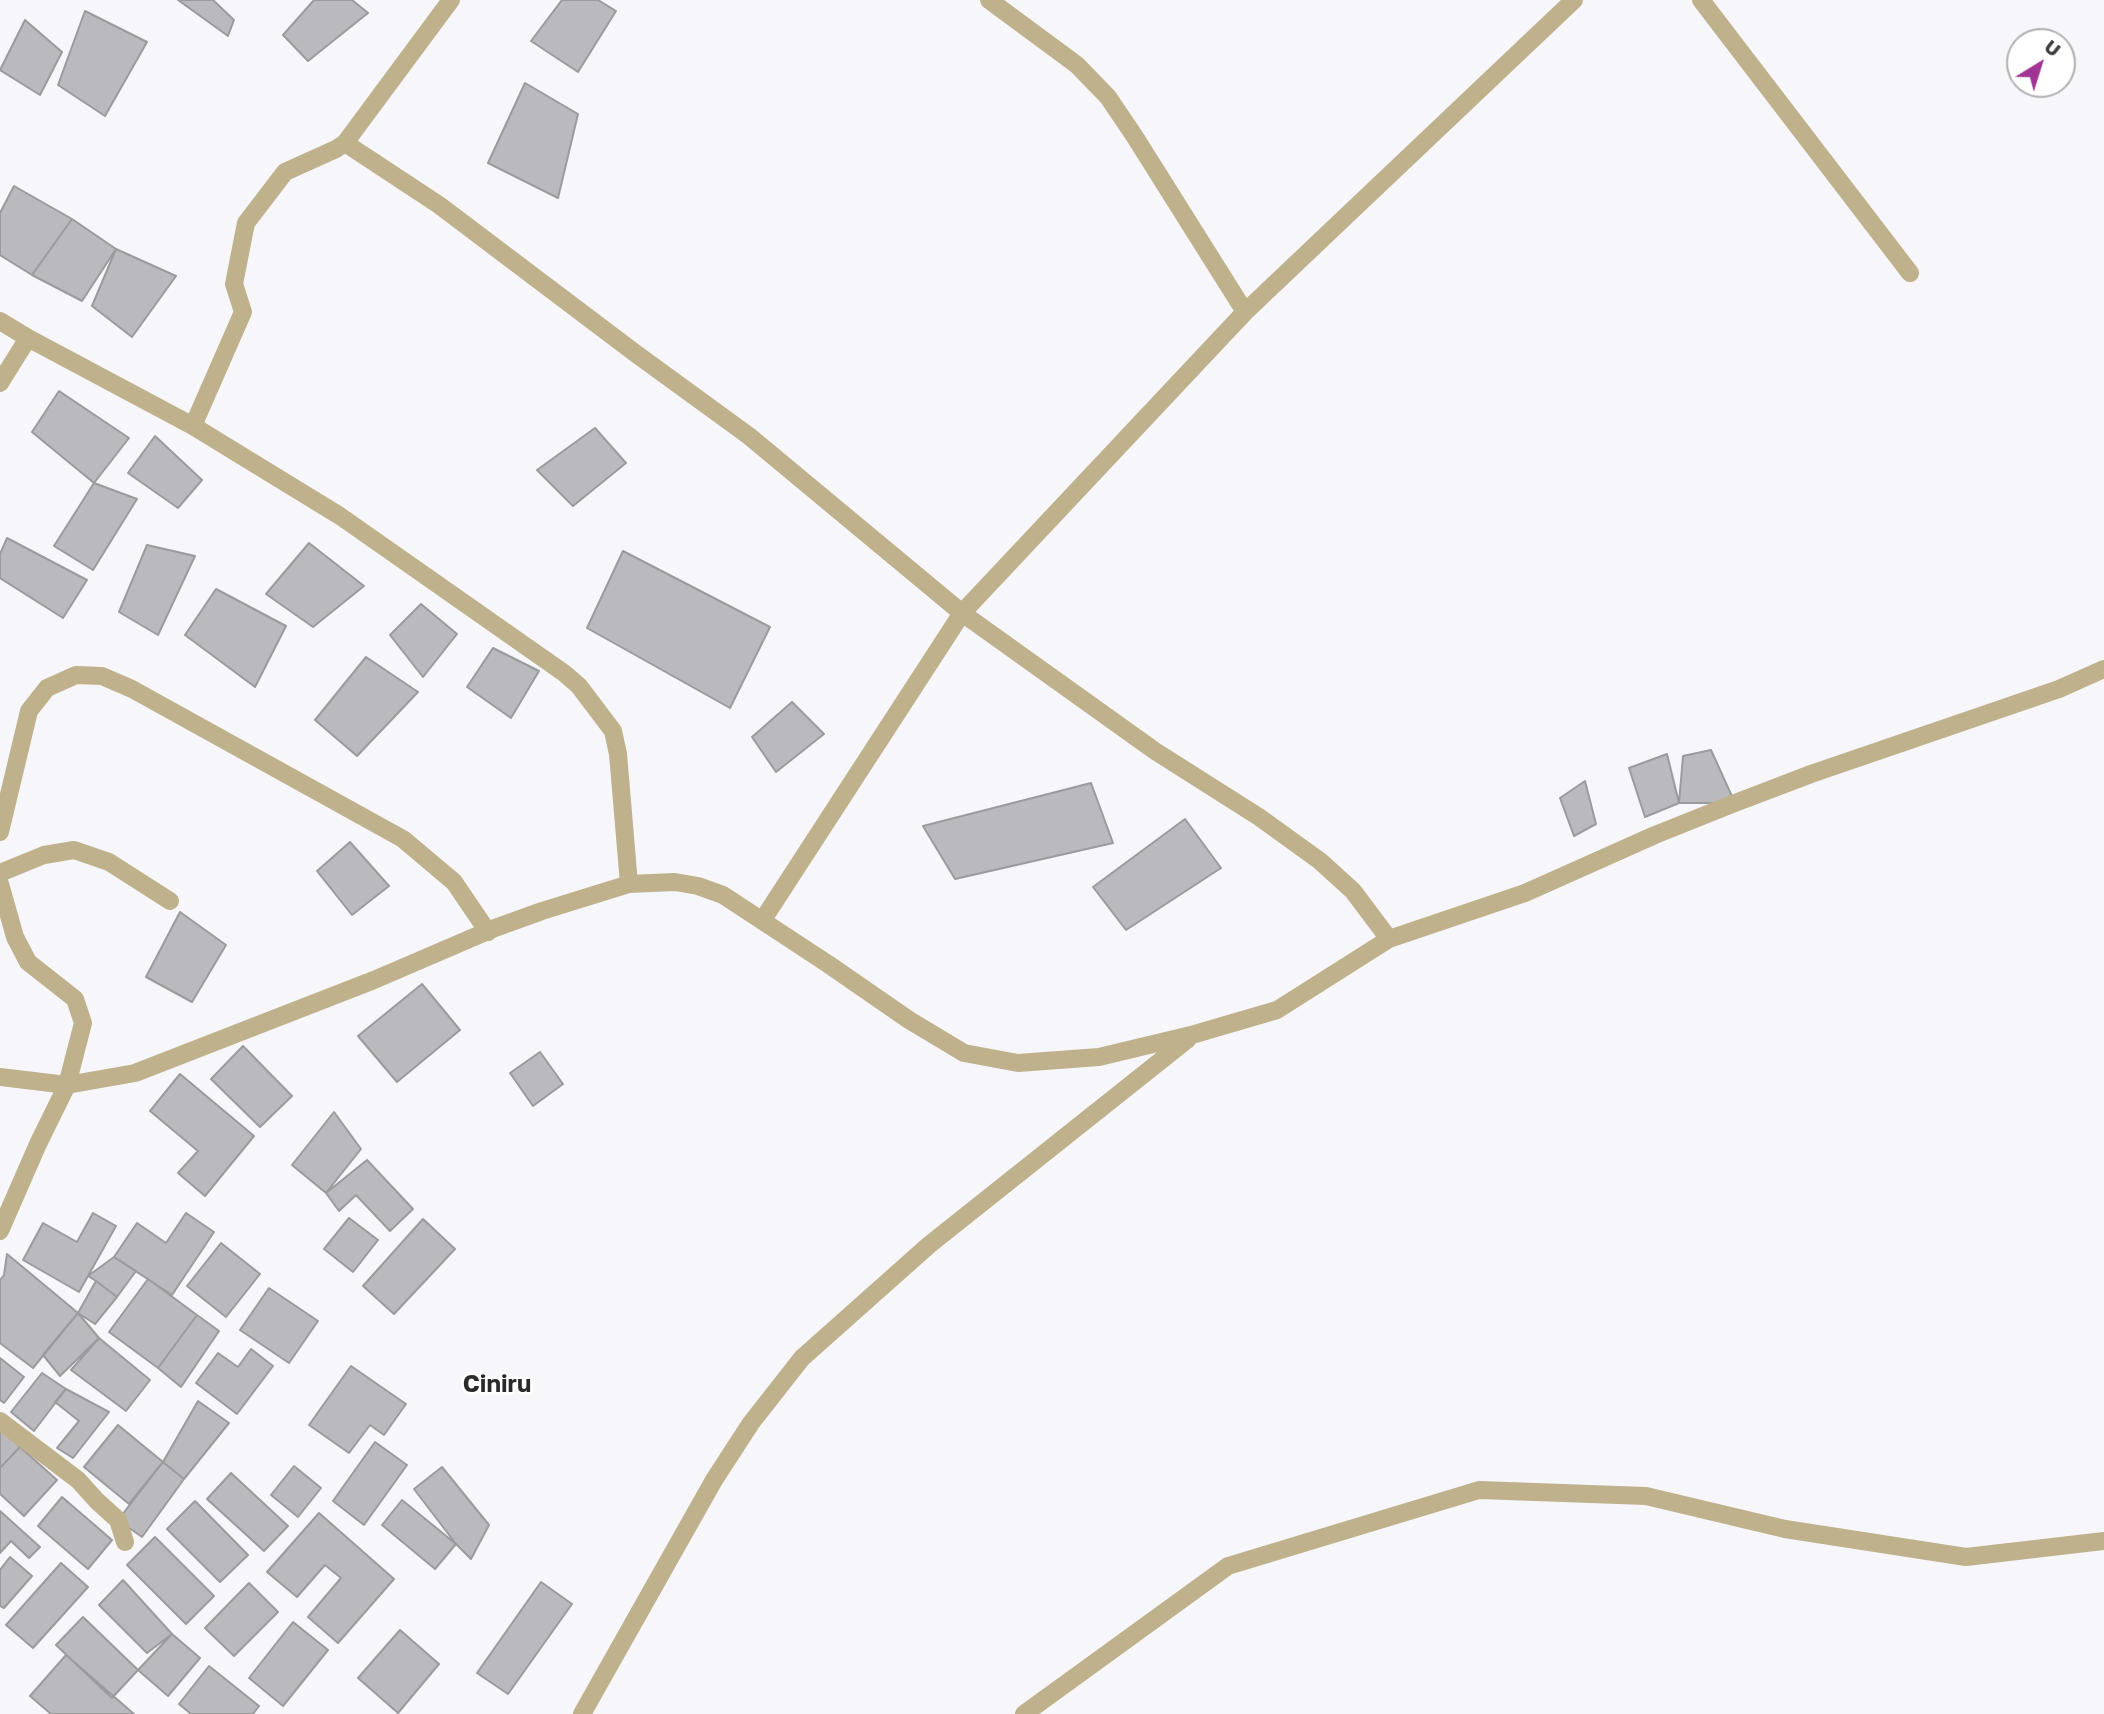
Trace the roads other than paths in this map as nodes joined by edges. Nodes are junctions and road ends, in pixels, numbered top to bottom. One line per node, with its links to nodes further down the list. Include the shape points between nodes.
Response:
1 (451, 0): 5 (street)
2 (989, 0): 7 (street, via 1077,65 1108,97)
3 (1574, 0): 7 (street)
4 (1701, 0): 6 (street)
5 (345, 143): 11 (street, via 285,172 246,223 234,284 243,312); 12 (street, via 439,205 748,436)
6 (1910, 273)
7 (1245, 312): 12 (street)
8 (0, 321): 9 (street)
9 (28, 338): 10 (street); 11 (street)
10 (0, 383)
11 (193, 426): 17 (street, via 340,516 579,687 613,732)
12 (962, 613): 19 (street); 21 (street, via 1155,751 1320,861 1353,891)
13 (2104, 669): 21 (street, via 2059,689 1811,774 1655,835 1525,893)
14 (0, 832): 20 (street, via 29,711 47,688 76,675 102,676 403,839 454,882)
15 (0, 873): 18 (street, via 44,855 74,850 109,862)
16 (0, 884): 24 (street, via 15,937 28,962 75,999 83,1023)
17 (629, 884): 19 (street, via 698,886 723,895); 20 (street)
18 (170, 901)
19 (762, 921): 22 (street, via 964,1053 1018,1063 1099,1057)
20 (491, 930): 24 (street, via 135,1073)
21 (1389, 939): 22 (street, via 1277,1010)
22 (1195, 1034): 29 (street, via 929,1245 802,1358 714,1480)
23 (0, 1077): 24 (street)
24 (67, 1085): 25 (street)
25 (3, 1226)
26 (0, 1421): 28 (street, via 78,1480 118,1520)
27 (2104, 1541): 30 (street, via 1966,1557 1785,1529 1646,1496 1479,1490 1228,1566)
28 (125, 1542)
29 (582, 1714)
30 (1024, 1714)

